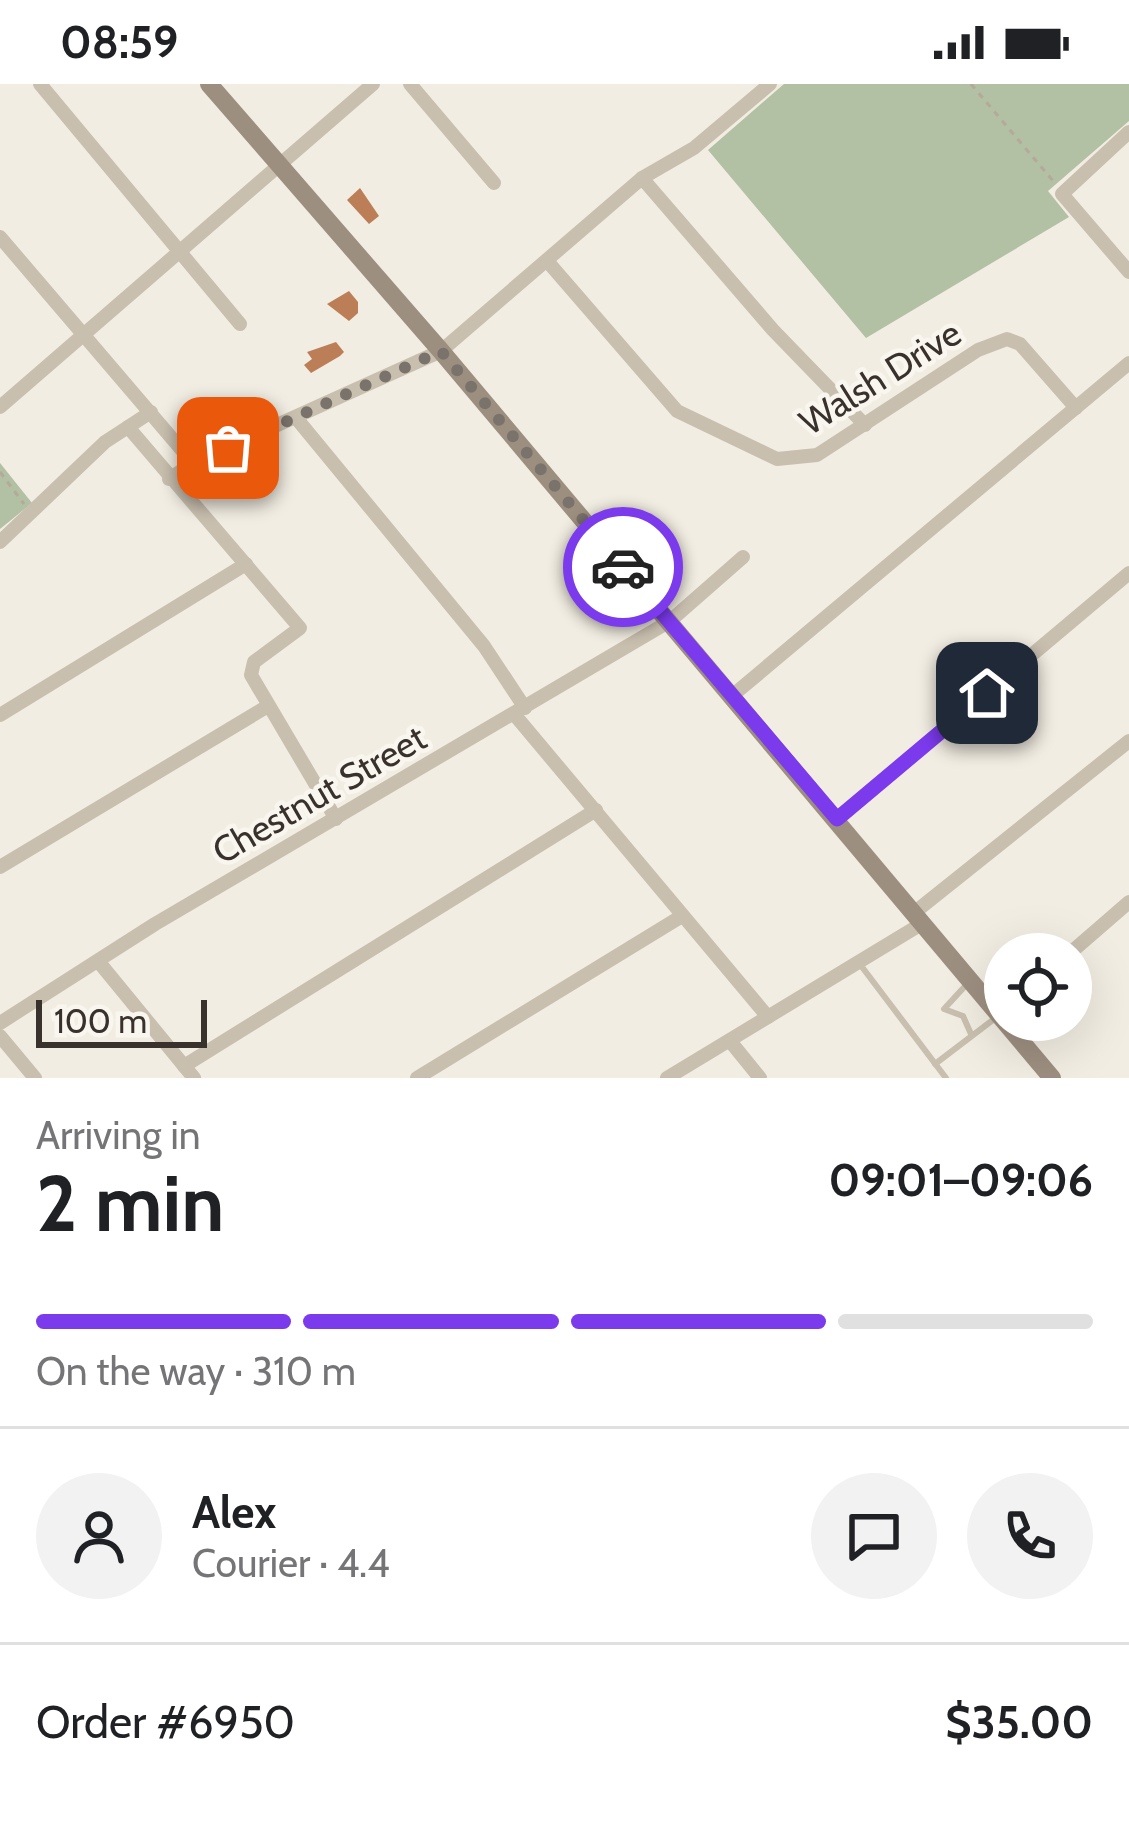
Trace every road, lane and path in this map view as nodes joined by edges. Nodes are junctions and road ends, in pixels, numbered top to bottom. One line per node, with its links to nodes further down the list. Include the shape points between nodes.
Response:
1 (40, 84): 13 (street)
2 (209, 84): 8 (main road)
3 (373, 84): 8 (street)
4 (410, 84): 10 (street)
5 (770, 84): 9 (street, via 694,148)
6 (970, 84): 11 (path)
7 (1129, 133): 11 (street)
8 (280, 166): 13 (street); 18 (main road)
9 (642, 178): 14 (street); 24 (street)
10 (494, 183)
11 (1062, 193): 15 (street)
12 (0, 236): 17 (street)
13 (182, 251): 16 (street); 17 (street)
14 (548, 262): 18 (street); 24 (street, Walsh Drive, via 659,394 696,424 791,460 817,455)
15 (1128, 270)
16 (240, 324)
17 (85, 338): 20 (street); 22 (street)
18 (441, 351): 23 (street); 34 (main road)
19 (1129, 363): 21 (street)
20 (0, 407)
21 (1076, 408): 24 (street, Walsh Drive, via 1006,339); 35 (street)
22 (151, 412): 25 (street); 26 (street)
23 (297, 419): 26 (street); 37 (street, via 484,646)
24 (865, 425)
25 (128, 427): 28 (street); 29 (street)
26 (193, 463): 28 (street)
27 (0, 472): 29 (path)
28 (169, 479): 32 (street)
29 (32, 514): 30 (street)
30 (0, 542)
31 (742, 557): 34 (street, Chestnut Street)
32 (246, 564): 36 (street, via 300,628 251,668); 38 (street)
33 (1129, 573): 42 (street)
34 (670, 621): 35 (main road); 37 (street, Chestnut Street)
35 (733, 695): 42 (main road)
36 (268, 706): 41 (street); 43 (street)
37 (519, 711): 40 (street); 41 (street, Chestnut Street)
38 (0, 715)
39 (1129, 741): 46 (street)
40 (596, 810): 45 (street); 61 (street)
41 (336, 819): 48 (street, Chestnut Street)
42 (837, 819): 46 (main road)
43 (0, 867)
44 (1129, 902): 47 (street)
45 (682, 916): 52 (street); 63 (street)
46 (919, 918): 49 (street); 50 (main road)
47 (1092, 935)
48 (98, 961): 53 (street, Chestnut Street); 61 (street)
49 (859, 963): 52 (street); 59 (lane)
50 (971, 980): 51 (main road); 55 (lane, via 944,1009 963,1016)
51 (984, 993)
52 (768, 1017): 57 (street)
53 (0, 1023)
54 (984, 1024): 55 (lane)
55 (971, 1034): 59 (lane)
56 (0, 1036): 62 (street)
57 (730, 1041): 64 (street); 65 (street)
58 (1026, 1041): 60 (main road)
59 (935, 1064): 66 (lane)
60 (1051, 1070)
61 (189, 1072)
62 (35, 1078)
63 (417, 1078)
64 (667, 1078)
65 (760, 1078)
66 (946, 1078)

